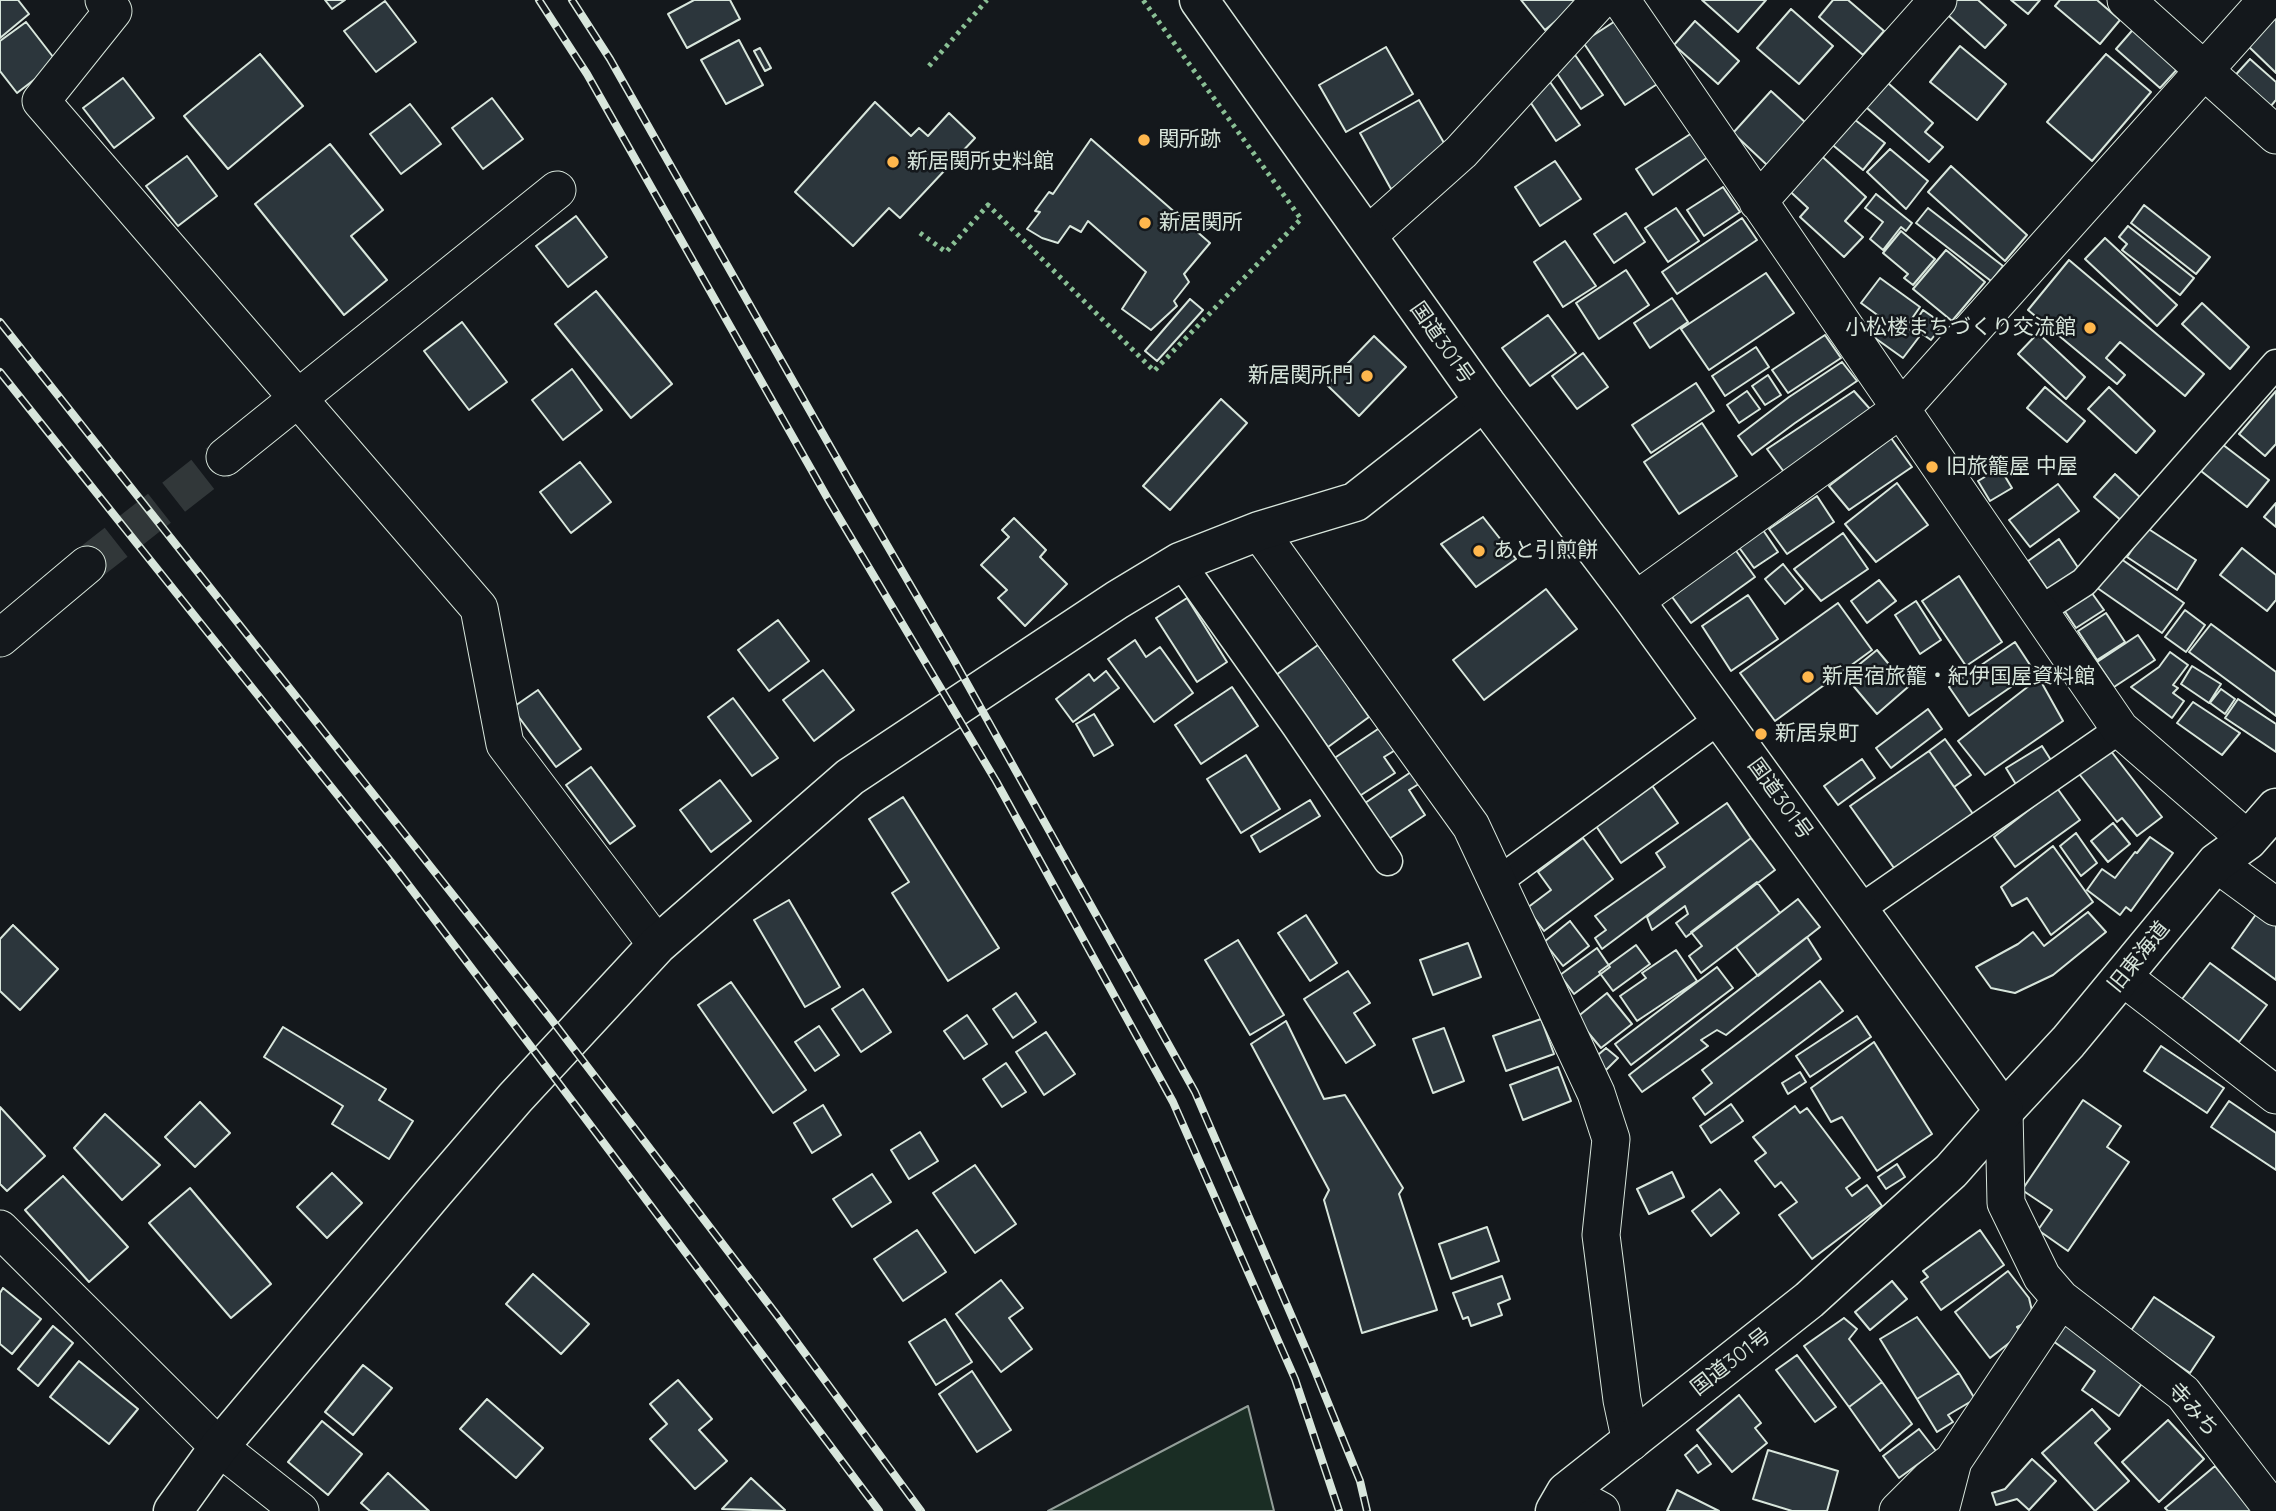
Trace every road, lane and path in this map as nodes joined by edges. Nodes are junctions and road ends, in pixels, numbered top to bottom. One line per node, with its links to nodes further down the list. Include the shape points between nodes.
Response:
1 (1199, 0): 12 (main road, 国道301号)
2 (1600, 0): 12 (street, via 1461,152)
3 (1620, 0): 11 (street)
4 (1938, 0): 11 (street)
5 (2126, 0): 8 (street)
6 (2267, 0): 8 (street)
7 (113, 4): 14 (street, via 41,101)
8 (2203, 70): 9 (street); 16 (street)
9 (2276, 135)
10 (557, 190): 14 (street)
11 (1758, 202): 16 (street)
12 (1367, 236): 15 (main road, 国道301号)
13 (2276, 364): 22 (street, via 2084,582)
14 (300, 398): 17 (street); 33 (street, via 479,608 505,744)
15 (1483, 401): 18 (main road, via 1355,502); 21 (main road, 国道301号)
16 (1902, 408): 21 (street); 22 (street)
17 (225, 457)
18 (1259, 531): 19 (main road); 30 (street, via 1471,826)
19 (1180, 562): 28 (street); 33 (main road, via 850,777)
20 (88, 565): 23 (street)
21 (1636, 601): 24 (main road, 国道301号)
22 (2039, 611): 25 (street)
23 (0, 638)
24 (1721, 718): 30 (street); 32 (main road, 国道301号)
25 (2120, 729): 27 (street); 32 (street)
26 (2276, 807): 27 (main road, 旧東海道)
27 (2248, 840): 29 (main road, 旧東海道)
28 (1388, 861)
29 (2217, 863): 31 (street); 34 (main road, 旧東海道)
30 (1497, 882): 39 (street, via 1596,1093 1611,1139 1601,1235)
31 (2276, 907)
32 (1860, 909): 36 (main road, 国道301号)
33 (657, 945): 40 (main road, via 497,1119)
34 (2123, 977): 35 (street); 36 (main road, 旧東海道)
35 (2276, 1095)
36 (2004, 1111): 38 (street, 寺みち, via 2006,1203 2042,1277); 39 (main road, 国道301号, via 1951,1171 1809,1300)
37 (0, 1229): 40 (street)
38 (2061, 1299): 41 (street); 48 (street, 寺みち, via 2183,1393)
39 (1631, 1442): 42 (main road, 国道301号)
40 (219, 1447): 43 (main road); 44 (street)
41 (1954, 1461): 46 (street); 47 (street)
42 (1561, 1502): 45 (street)
43 (173, 1511)
44 (300, 1511)
45 (1601, 1511)
46 (1898, 1511)
47 (1940, 1511)
48 (2274, 1511)

